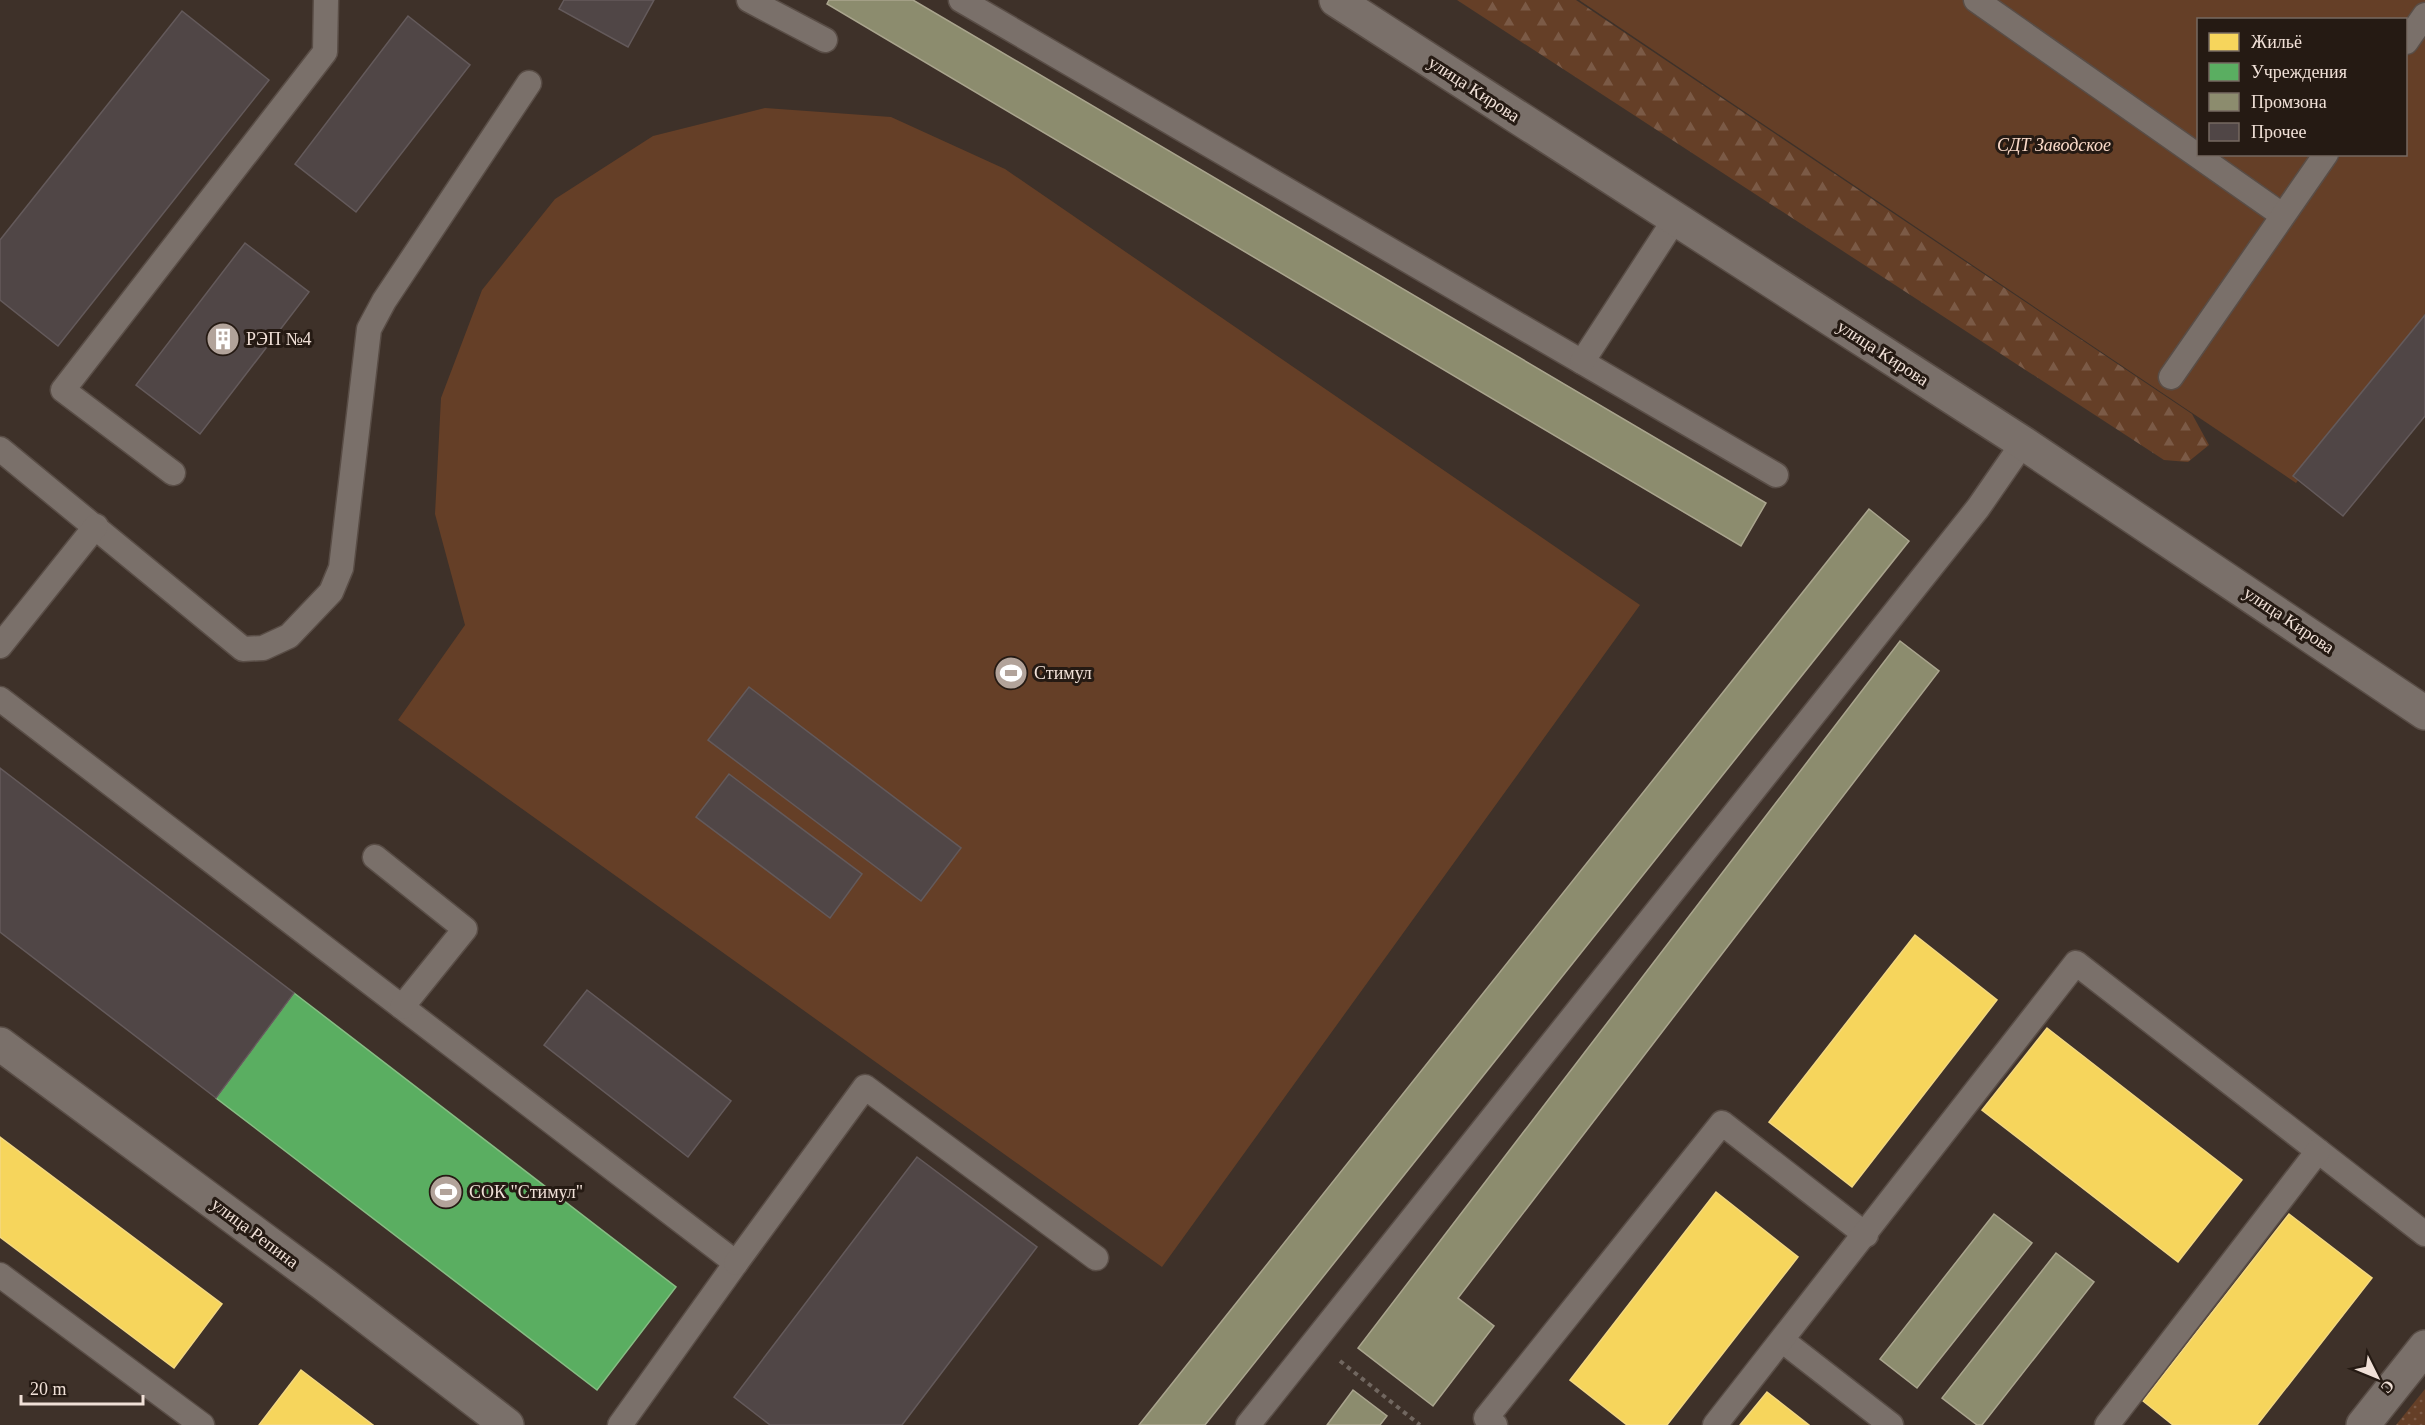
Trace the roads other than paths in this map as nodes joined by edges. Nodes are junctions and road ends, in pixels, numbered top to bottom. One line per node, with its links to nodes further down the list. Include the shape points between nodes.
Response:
1 (326, 0): 19 (lane, via 325,52 63,390)
2 (748, 0): 7 (lane)
3 (961, 0): 15 (lane)
4 (1336, 0): 14 (main road, улица Кирова)
5 (1976, 0): 10 (lane)
6 (2425, 15): 8 (lane)
7 (825, 40)
8 (2407, 41)
9 (529, 83): 21 (lane, via 369,329 342,568 331,592 308,617 289,636 263,648 243,649)
10 (2197, 155)
11 (2198, 156): 13 (lane)
12 (2325, 156): 13 (lane)
13 (2282, 215): 16 (lane)
14 (1675, 219): 15 (lane); 17 (main road, улица Кирова)
15 (1582, 362): 20 (lane)
16 (2171, 377)
17 (2023, 443): 24 (main road, улица Кирова); 40 (lane, via 1978,508)
18 (0, 449): 21 (lane)
19 (173, 473)
20 (1776, 475)
21 (96, 526): 22 (lane)
22 (0, 646)
23 (0, 699): 26 (lane)
24 (2425, 712)
25 (375, 857): 26 (lane, via 465,929)
26 (402, 1007): 32 (lane)
27 (0, 1044): 38 (main road, улица Репина, via 326,1285)
28 (2318, 1151): 29 (lane); 30 (lane, via 2076,963); 43 (lane)
29 (2425, 1234)
30 (1866, 1235): 34 (lane); 36 (lane, via 1722,1123)
31 (1096, 1258): 32 (lane, via 865,1087)
32 (736, 1263): 39 (lane)
33 (0, 1275): 37 (lane)
34 (1783, 1341): 41 (lane); 42 (lane)
35 (2425, 1347): 44 (main road)
36 (1491, 1422)
37 (202, 1425)
38 (507, 1425)
39 (620, 1425)
40 (1248, 1425)
41 (1715, 1425)
42 (1892, 1425)
43 (2107, 1425)
44 (2363, 1425)

